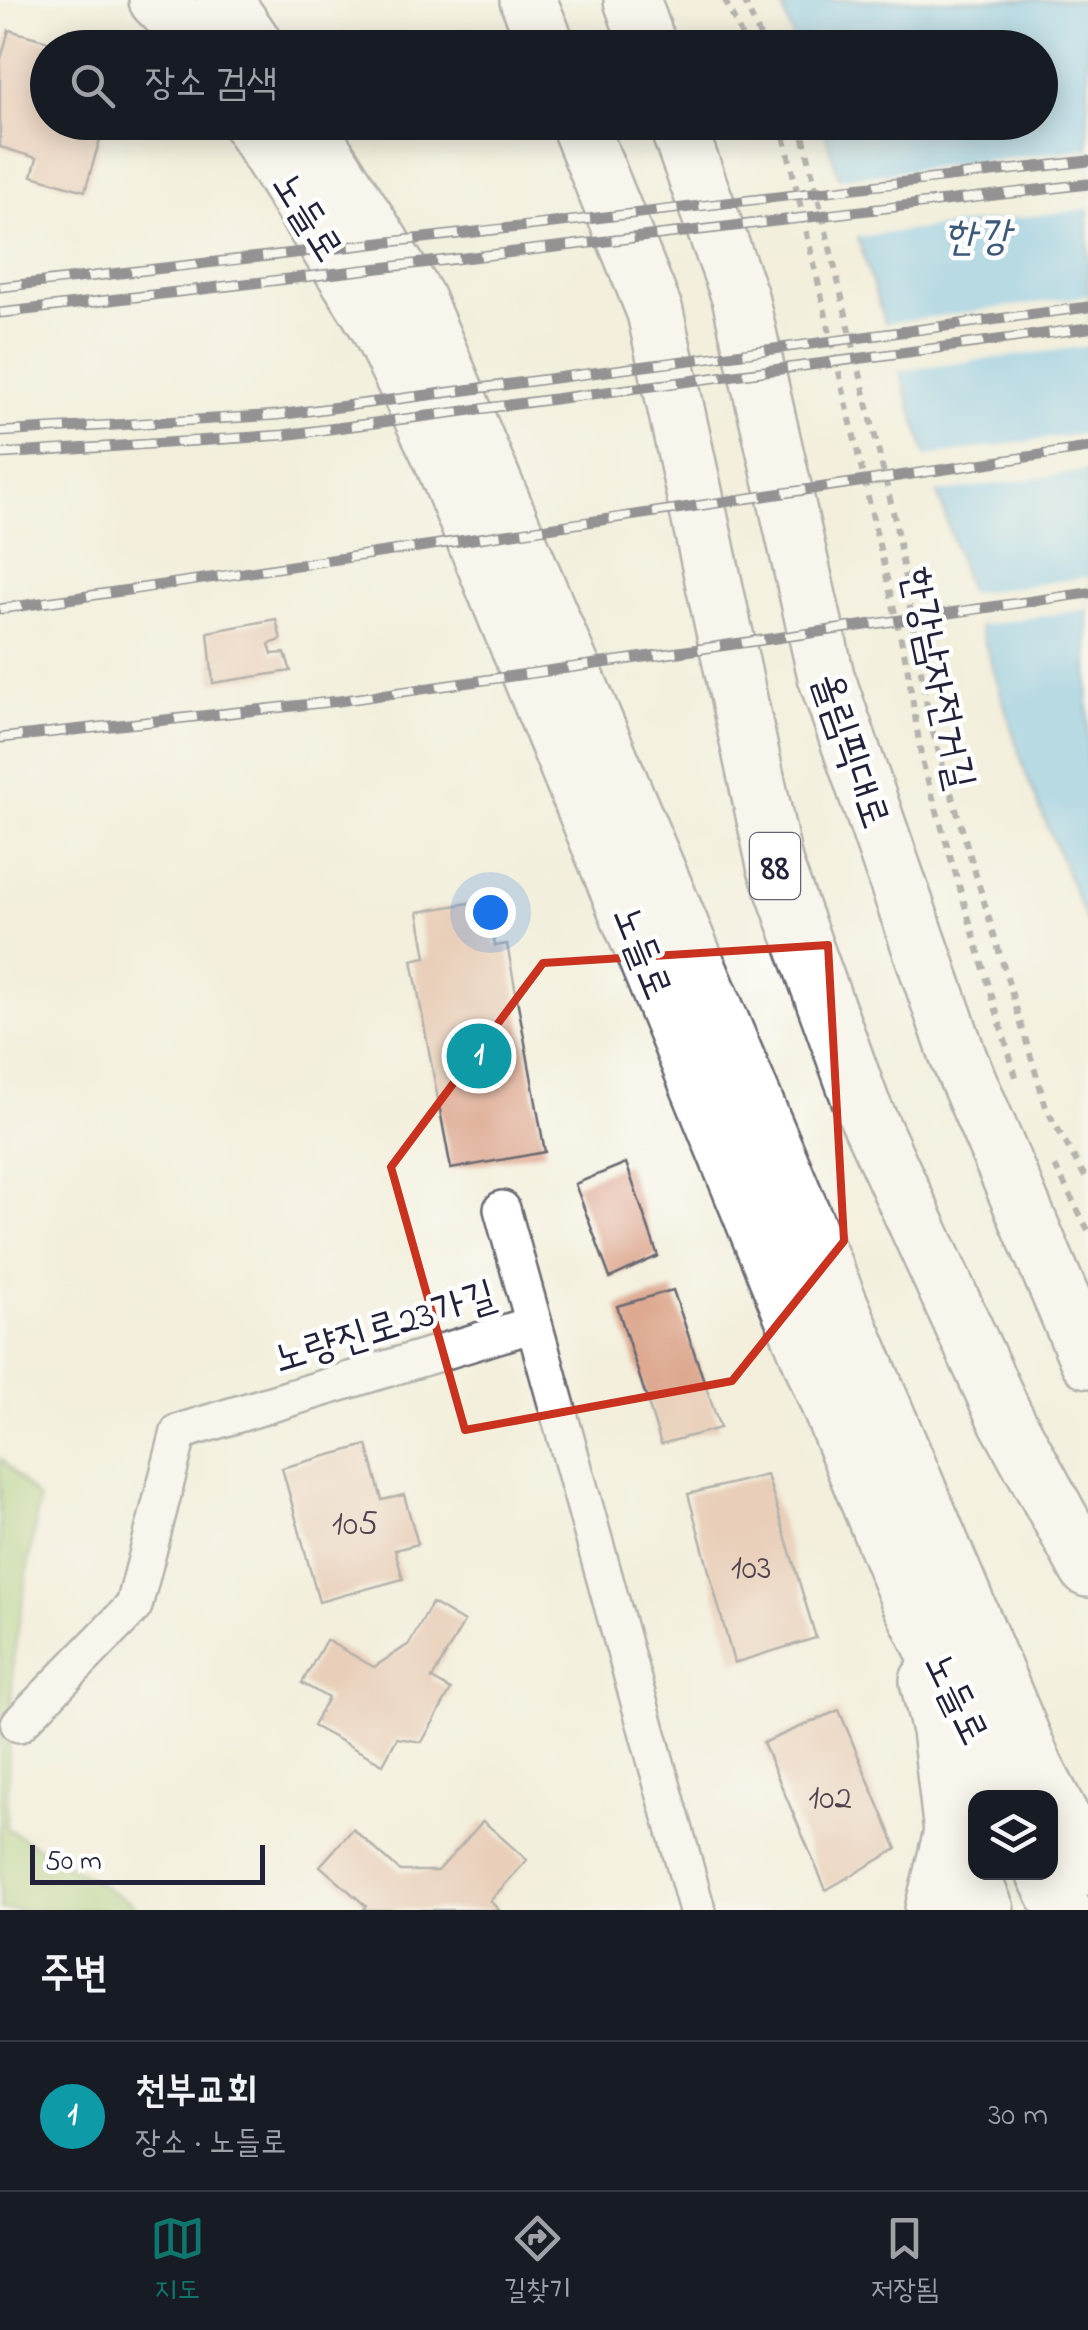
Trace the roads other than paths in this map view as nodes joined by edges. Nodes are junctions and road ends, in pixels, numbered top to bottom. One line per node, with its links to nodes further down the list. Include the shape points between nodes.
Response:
1 (157, 0): 4 (main road)
2 (170, 0): 4 (main road)
3 (632, 0): 5 (main road)
4 (225, 25)
5 (643, 30)
6 (261, 140): 16 (main road, 노들로, via 378,326 441,457)
7 (315, 140): 18 (main road, 노들로, via 416,298)
8 (585, 140): 12 (main road, 88, via 655,312 774,865 862,1104)
9 (683, 140): 13 (main road, 올림픽대로, via 740,297 826,676 959,1059)
10 (502, 1209): 11 (street)
11 (534, 1324): 17 (street, 노량진로23가길, via 179,1432 134,1606); 26 (street, 노량진로23가길)
12 (962, 1324): 14 (main road, 88); 15 (main road, 88)
13 (1088, 1360)
14 (1088, 1522)
15 (1088, 1570)
16 (909, 1600): 19 (main road, 노들로); 22 (main road, via 940,1730)
17 (19, 1724)
18 (1017, 1733): 20 (main road, 노들로); 23 (main road)
19 (1003, 1790)
20 (1044, 1790)
21 (1058, 1819): 25 (main road, 노들로)
22 (952, 1832): 27 (main road); 28 (main road)
23 (1088, 1867)
24 (1048, 1880): 29 (main road)
25 (1088, 1882)
26 (697, 1910)
27 (933, 1910)
28 (986, 1910)
29 (1063, 1910)

